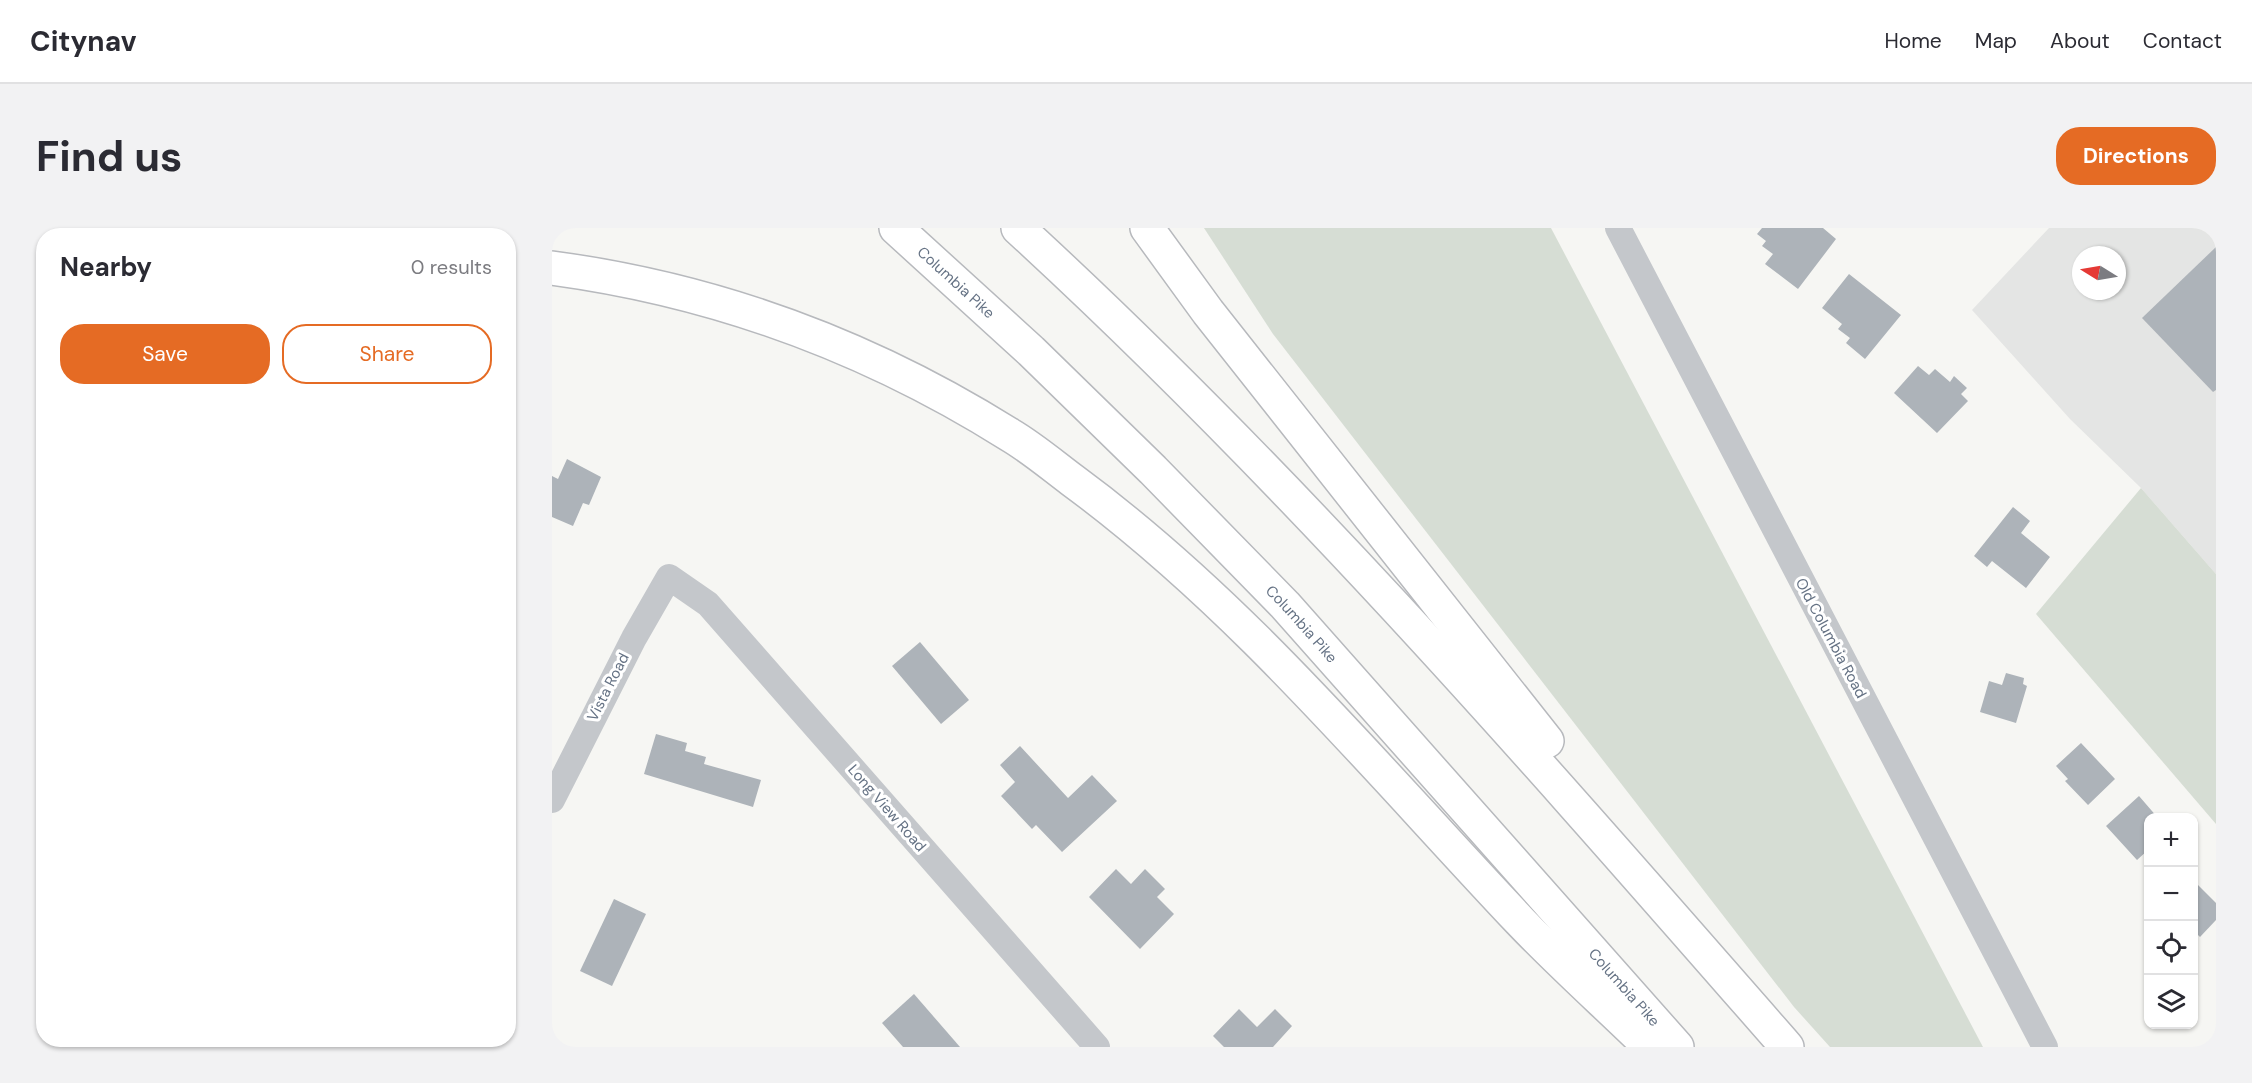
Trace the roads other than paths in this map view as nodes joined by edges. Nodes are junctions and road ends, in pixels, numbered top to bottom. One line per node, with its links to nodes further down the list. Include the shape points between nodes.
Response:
1 (896, 228): 10 (highway, Columbia Pike, via 1047,367 1285,605)
2 (1018, 228): 11 (highway, via 1211,413 1346,551 1448,661)
3 (1147, 228): 12 (highway, via 1208,312 1533,725 1753,975)
4 (1618, 228): 13 (street, Old Columbia Road)
5 (552, 268): 9 (highway, via 602,274 764,315 932,389 1013,436 1106,505 1252,634 1522,923)
6 (669, 577): 7 (street, Vista Road); 8 (street, Long View Road, via 708,604)
7 (552, 800)
8 (1097, 1047)
9 (1650, 1047)
10 (1677, 1047)
11 (1787, 1047)
12 (1805, 1047)
13 (2045, 1047)

